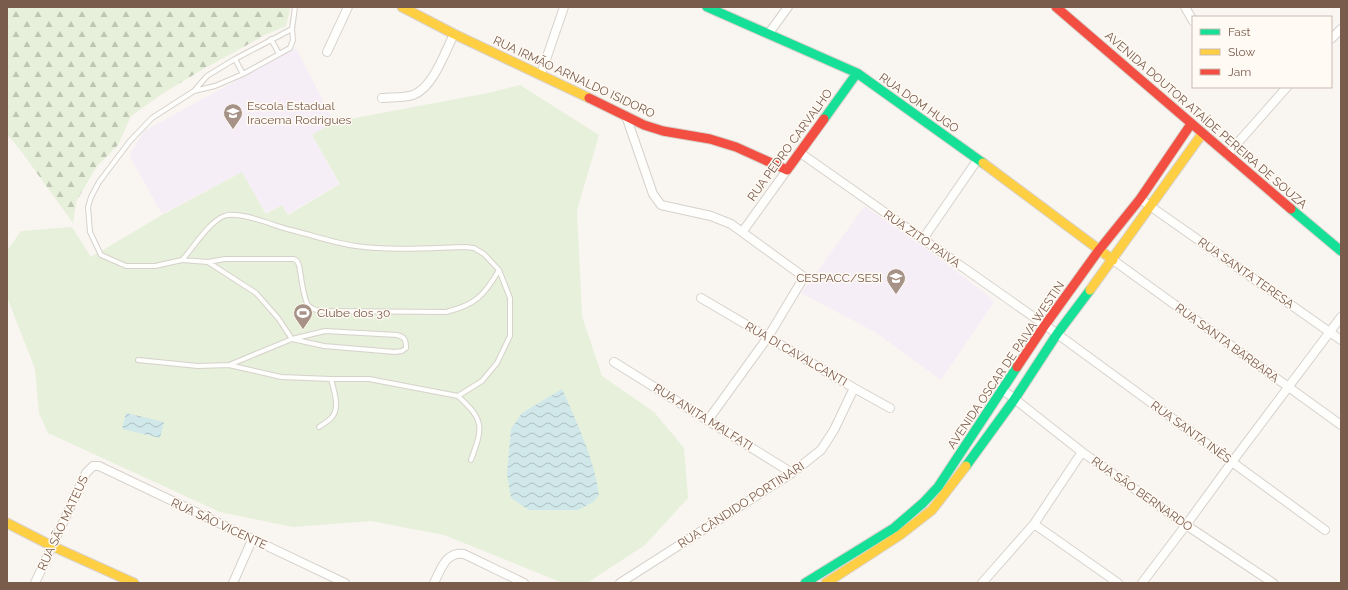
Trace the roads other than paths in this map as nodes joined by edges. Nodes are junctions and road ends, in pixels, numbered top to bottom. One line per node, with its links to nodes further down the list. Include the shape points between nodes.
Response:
1 (295, 7): 10 (lane)
2 (348, 7): 16 (street)
3 (402, 7): 13 (street, RUA IRMÃO ARNALDO ISIDORO)
4 (564, 7): 21 (street)
5 (707, 7): 12 (street, RUA DOM HUGO)
6 (788, 7): 12 (street)
7 (1056, 7): 26 (street, AVENIDA DOUTOR ATAÍDE PEREIRA DE SOUZA)
8 (1185, 7): 9 (street)
9 (1192, 19)
10 (292, 29): 15 (lane); 17 (lane, via 293,44)
11 (1341, 29): 14 (street)
12 (769, 33): 19 (street, RUA DOM HUGO)
13 (454, 34): 21 (street, RUA IRMÃO ARNALDO ISIDORO); 24 (street, via 433,76 420,92 411,96)
14 (1332, 38)
15 (271, 40): 17 (lane); 18 (lane)
16 (327, 52)
17 (279, 54): 20 (lane)
18 (235, 59): 20 (lane); 23 (lane, via 207,76)
19 (857, 73): 28 (street, RUA PEDRO CARVALHO); 30 (street, RUA DOM HUGO)
20 (243, 74): 23 (lane, via 215,86)
21 (541, 74): 25 (street, RUA IRMÃO ARNALDO ISIDORO)
22 (1286, 88): 29 (street)
23 (194, 91): 40 (lane, via 152,118 134,136 99,182 88,207 90,232 101,255 126,266 155,266)
24 (382, 98)
25 (626, 116): 32 (street, RUA IRMÃO ARNALDO ISIDORO, via 663,131 736,146); 36 (street, via 653,194 661,205 711,216)
26 (1191, 124): 27 (street, AVENIDA DOUTOR ATAÍDE PEREIRA DE SOUZA); 31 (street, AVENIDA OSCAR DE PAIVA WESTIN)
27 (1202, 134): 29 (street, AVENIDA DOUTOR ATAÍDE PEREIRA DE SOUZA); 33 (street, AVENIDA OSCAR DE PAIVA WESTIN)
28 (799, 152): 32 (street, RUA PEDRO CARVALHO); 37 (street, RUA ZITO PAIVA)
29 (1227, 155): 39 (street, AVENIDA DOUTOR ATAÍDE PEREIRA DE SOUZA)
30 (978, 159): 37 (street); 38 (street, RUA DOM HUGO)
31 (1165, 163): 33 (street); 34 (street, AVENIDA OSCAR DE PAIVA WESTIN)
32 (787, 170): 36 (street, RUA PEDRO CARVALHO)
33 (1177, 171): 35 (street, AVENIDA OSCAR DE PAIVA WESTIN)
34 (1140, 199): 35 (street, RUA SANTA TERESA); 38 (street, AVENIDA OSCAR DE PAIVA WESTIN)
35 (1151, 206): 41 (street, AVENIDA OSCAR DE PAIVA WESTIN); 47 (street, RUA SANTA TERESA)
36 (743, 231): 49 (street, via 804,277)
37 (923, 239): 46 (street, RUA ZITO PAIVA)
38 (1099, 250): 41 (street, RUA DOM HUGO); 46 (street, AVENIDA OSCAR DE PAIVA WESTIN)
39 (1341, 251)
40 (182, 260): 42 (lane); 43 (lane, via 212,224 231,214 355,246 407,249 474,248 484,254)
41 (1113, 260): 48 (street, AVENIDA OSCAR DE PAIVA WESTIN); 56 (street, RUA SANTA BARBARA)
42 (208, 262): 43 (lane, via 225,259 294,259 299,266 308,305 320,311 446,312 463,308 482,296); 50 (lane, via 256,293)
43 (499, 270): 59 (lane, via 510,298 510,336 497,363 482,381)
44 (702, 298): 49 (street, RUA DI CAVALCANTI)
45 (1341, 317): 47 (street)
46 (1045, 325): 48 (street, RUA ZITO PAIVA); 58 (street, AVENIDA OSCAR DE PAIVA WESTIN)
47 (1330, 332): 51 (street, RUA SANTA TERESA); 56 (street)
48 (1057, 334): 60 (street, AVENIDA OSCAR DE PAIVA WESTIN); 67 (street, RUA SANTA INÊS)
49 (768, 337): 57 (street, RUA DI CAVALCANTI); 62 (street)
50 (292, 339): 50 (lane, via 325,331 397,335 403,336 406,348 395,352 324,346); 54 (lane)
51 (1341, 340)
52 (138, 360): 54 (lane, via 198,366)
53 (614, 362): 62 (street, RUA ANITA MALFATI)
54 (229, 365): 55 (lane, via 281,376)
55 (331, 379): 59 (lane, via 369,379); 64 (lane, via 336,403 335,413)
56 (1288, 387): 63 (street, RUA SANTA BARBARA); 67 (street)
57 (854, 388): 61 (street, RUA DI CAVALCANTI); 69 (street, RUA CÂNDIDO PORTINARI, via 834,430 821,450)
58 (1003, 390): 60 (street, RUA SÃO BERNARDO); 74 (street, AVENIDA OSCAR DE PAIVA WESTIN, via 938,487)
59 (458, 396): 66 (lane, via 479,419 480,437)
60 (1014, 400): 65 (street, RUA SÃO BERNARDO); 74 (street, AVENIDA OSCAR DE PAIVA WESTIN, via 932,510)
61 (890, 408)
62 (708, 420): 69 (street, RUA ANITA MALFATI)
63 (1341, 425)
64 (319, 427)
65 (1082, 452): 71 (street); 72 (street, RUA SÃO BERNARDO)
66 (471, 460)
67 (1232, 462): 72 (street); 73 (street, RUA SANTA INÊS)
68 (93, 466): 75 (street, RUA SÃO VICENTE, via 99,466); 76 (street, RUA SÃO MATEUS, via 86,473)
69 (792, 473): 83 (street, RUA CÂNDIDO PORTINARI)
70 (7, 523): 76 (street)
71 (1034, 524): 86 (street); 87 (street)
72 (1186, 525): 88 (street); 89 (street, RUA SÃO BERNARDO)
73 (1325, 530)
74 (897, 532): 84 (street, AVENIDA OSCAR DE PAIVA WESTIN); 85 (street, AVENIDA OSCAR DE PAIVA WESTIN)
75 (252, 540): 79 (street); 80 (street, RUA SÃO VICENTE)
76 (52, 546): 77 (street, RUA SÃO MATEUS); 78 (street)
77 (35, 583)
78 (134, 583)
79 (233, 583)
80 (345, 583)
81 (434, 583): 82 (street, via 446,560 458,553)
82 (524, 583)
83 (620, 583)
84 (805, 583)
85 (826, 583)
86 (982, 583)
87 (1118, 583)
88 (1142, 583)
89 (1273, 583)

